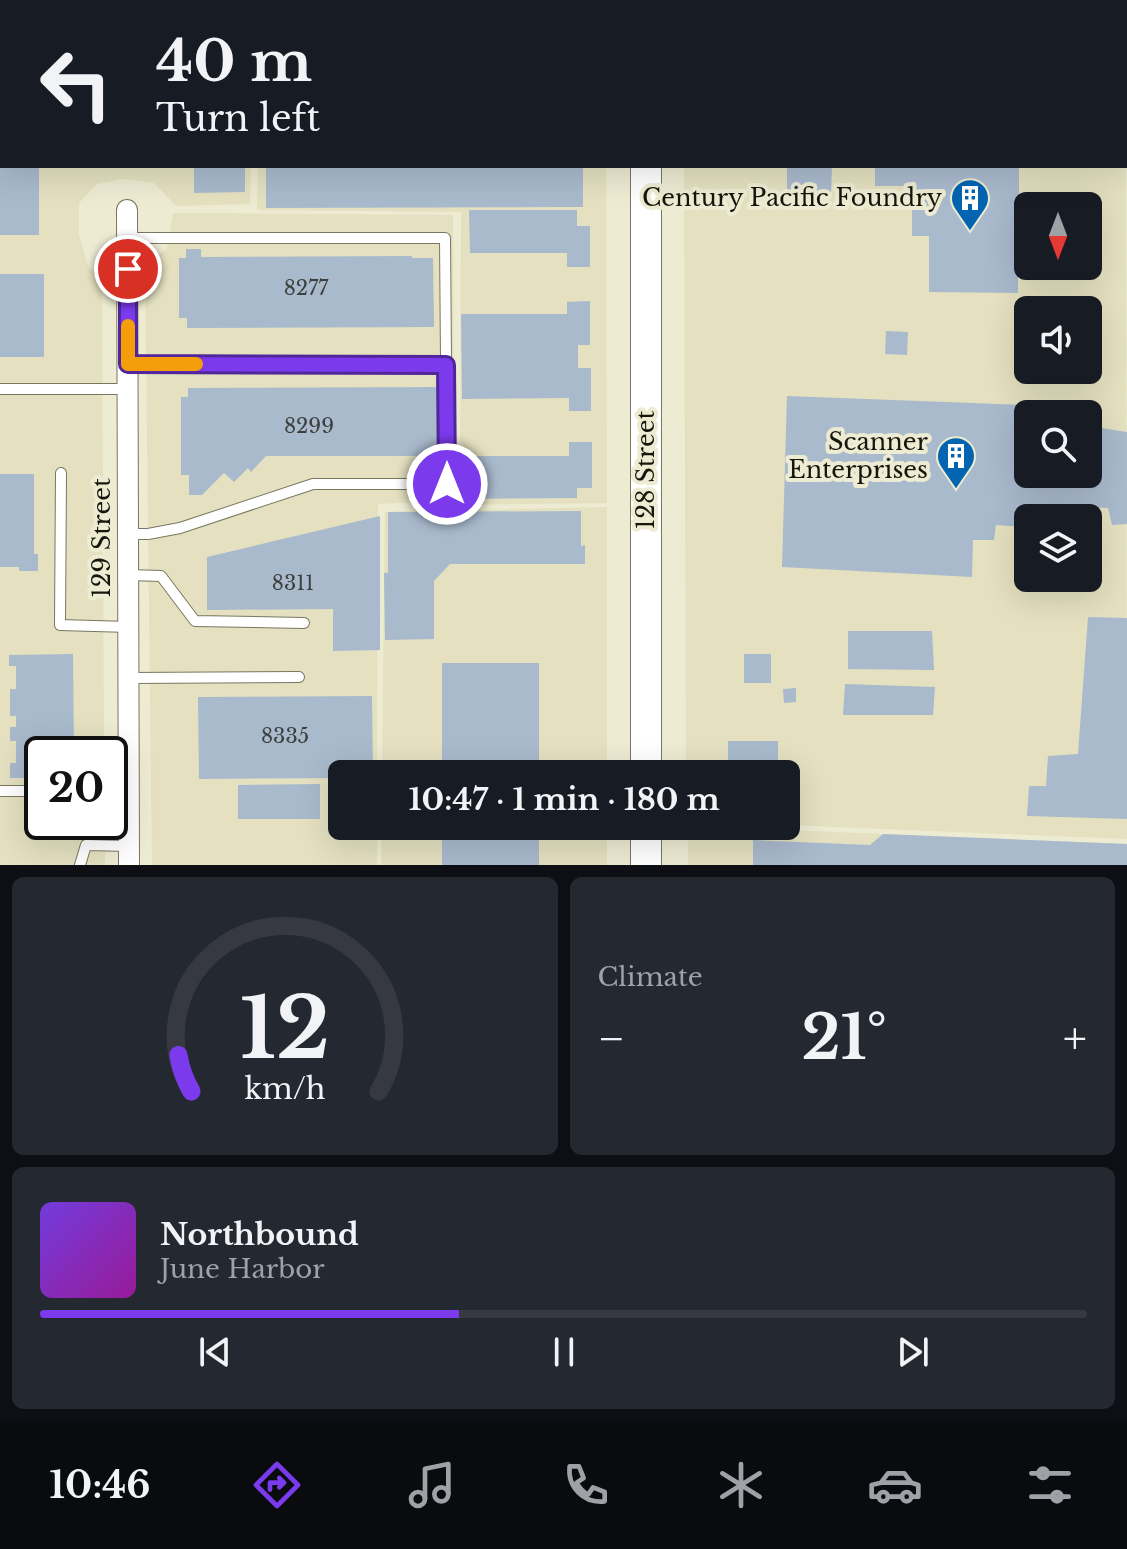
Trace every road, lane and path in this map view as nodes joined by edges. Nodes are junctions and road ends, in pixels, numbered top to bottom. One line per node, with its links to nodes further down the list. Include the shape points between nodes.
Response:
1 (646, 168): 16 (main road, 128 Street)
2 (127, 210): 3 (street, 129 Street)
3 (128, 238): 4 (street, 129 Street); 5 (lane, via 445,238)
4 (128, 364): 5 (lane); 7 (street, 129 Street)
5 (446, 365): 9 (lane, via 447,484 313,484 180,528)
6 (0, 389): 7 (lane)
7 (128, 389): 9 (street, 129 Street)
8 (61, 473): 12 (lane, via 60,625)
9 (128, 534): 10 (street, 129 Street)
10 (128, 575): 11 (lane, via 161,576 195,621); 12 (street, 129 Street)
11 (304, 623)
12 (129, 627): 14 (street, 129 Street)
13 (299, 677): 14 (lane)
14 (129, 678): 15 (street, 129 Street)
15 (124, 736)
16 (646, 760)
17 (0, 791): 18 (lane)
18 (24, 791)
19 (646, 840): 22 (main road)
20 (129, 855): 21 (lane, via 86,845)
21 (80, 865)
22 (646, 865)

